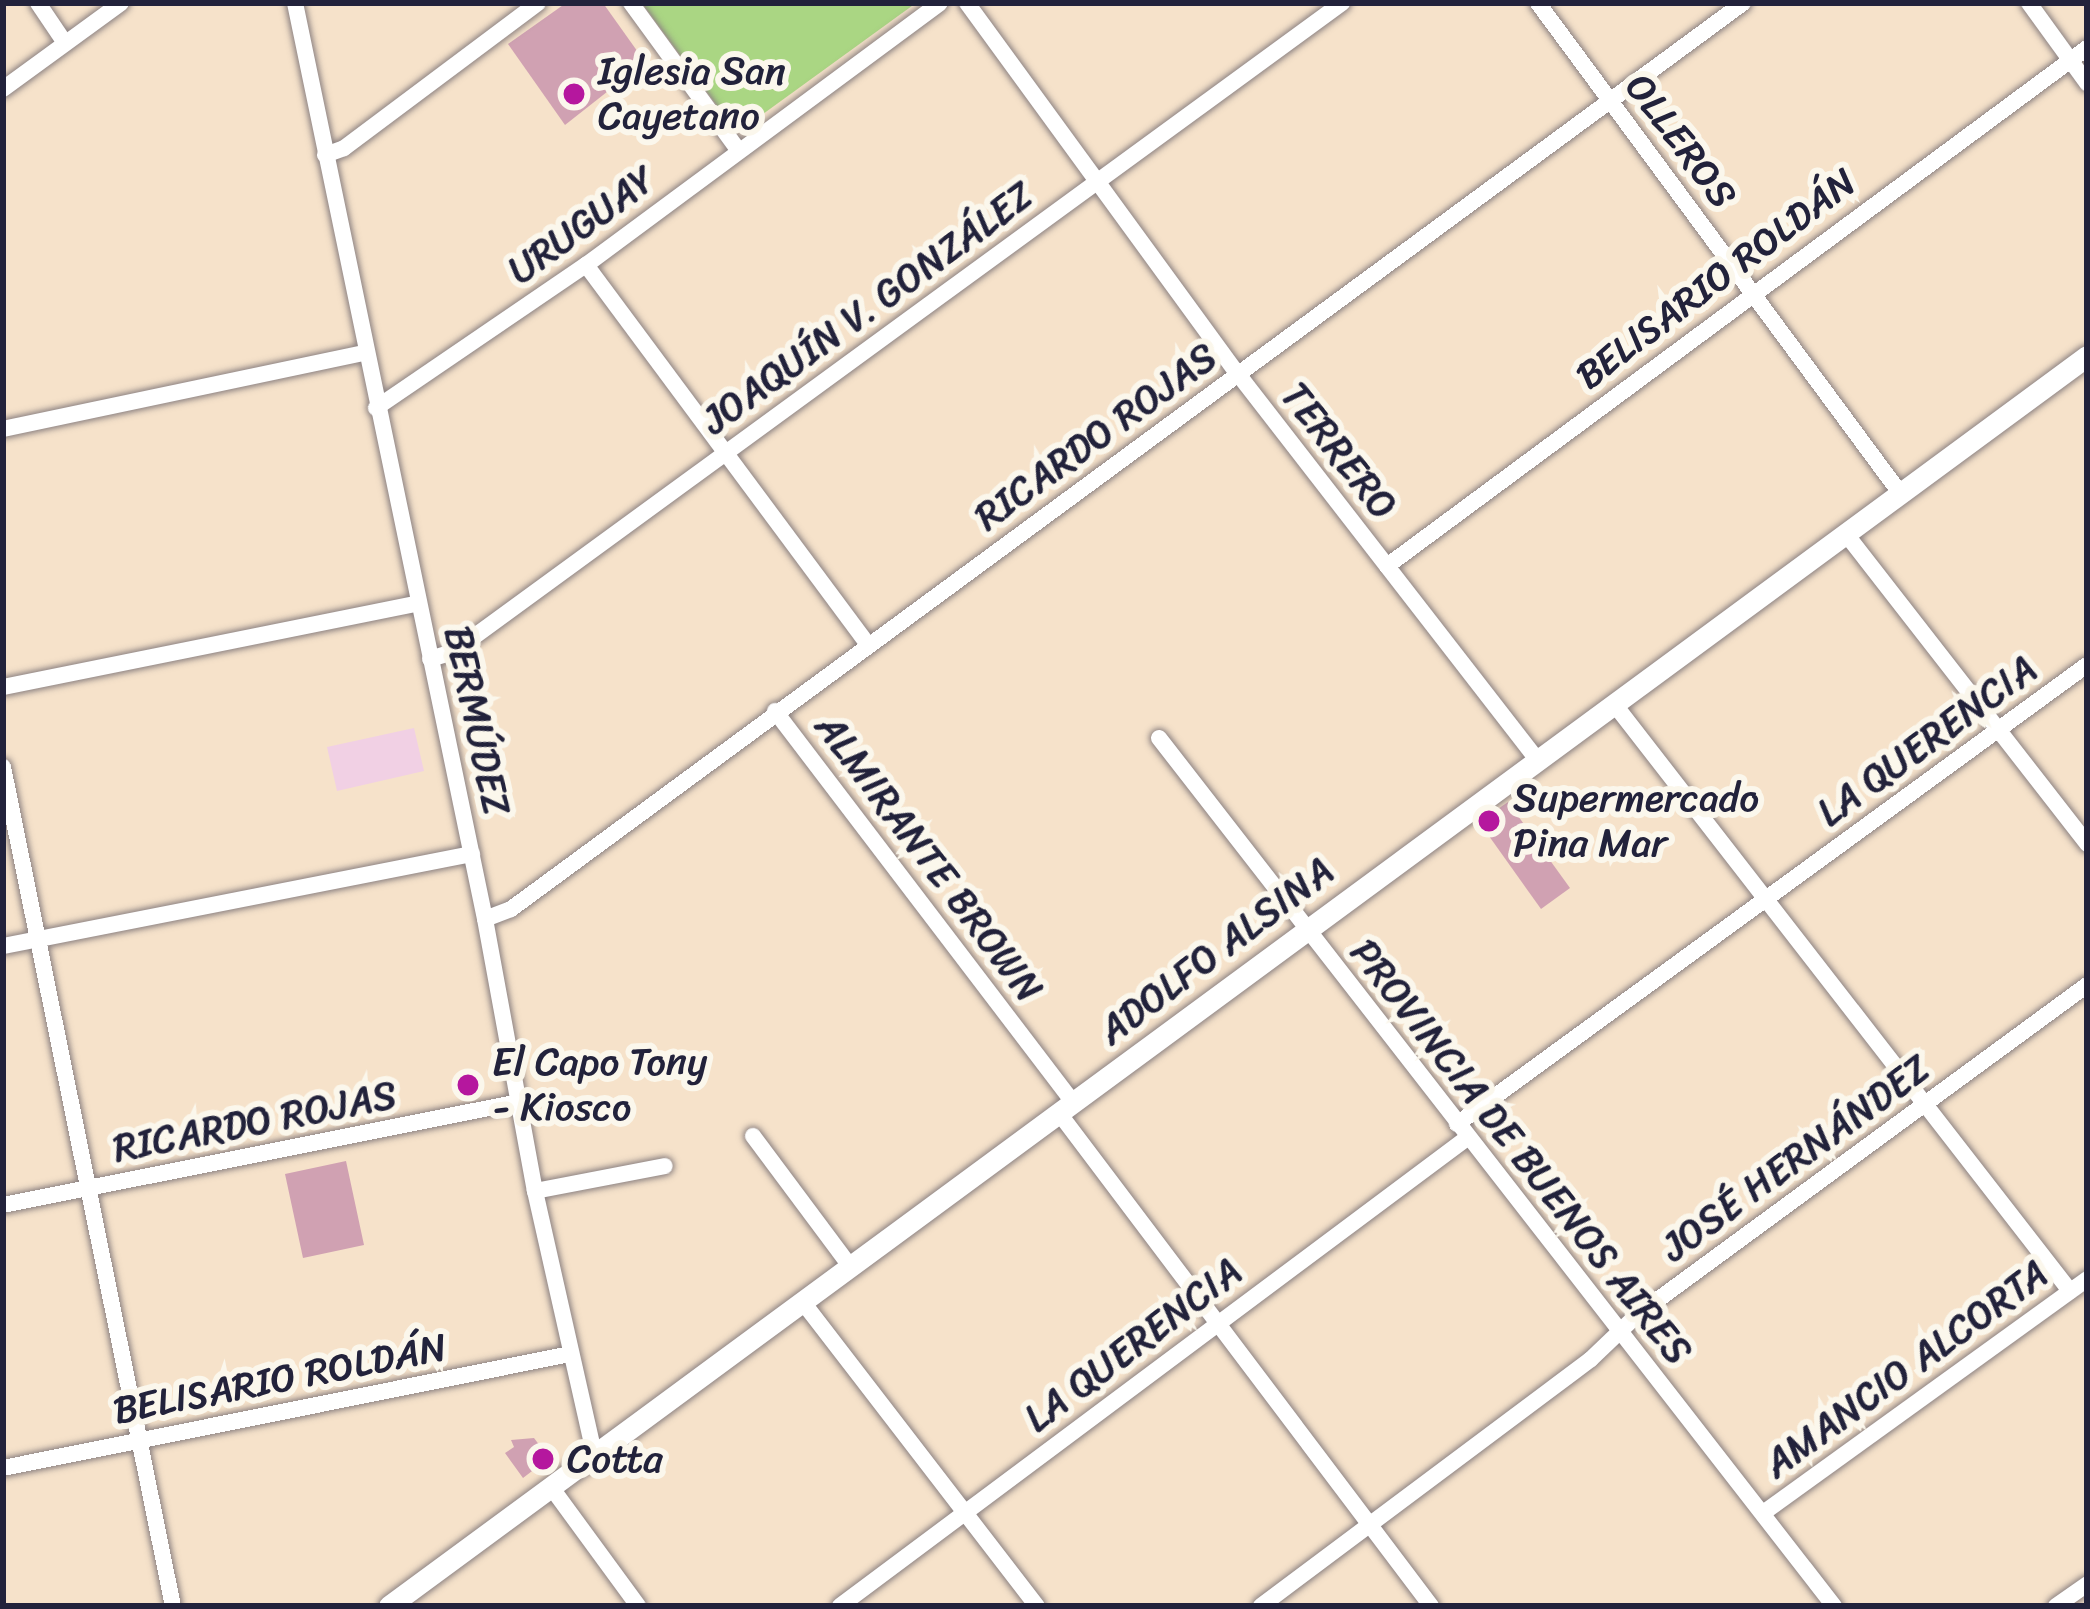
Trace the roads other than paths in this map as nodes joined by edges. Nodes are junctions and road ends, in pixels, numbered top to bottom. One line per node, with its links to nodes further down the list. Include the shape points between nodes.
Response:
1 (38, 3): 12 (street)
2 (121, 3): 12 (street)
3 (295, 3): 19 (street, BERMÚDEZ)
4 (538, 3): 19 (street)
5 (631, 3): 18 (street)
6 (940, 3): 18 (street, URUGUAY)
7 (967, 3): 20 (street, TERRERO)
8 (1342, 3): 20 (street, JOAQUÍN V. GONZÁLEZ)
9 (1538, 3): 17 (street, OLLEROS)
10 (1743, 3): 17 (street, RICARDO ROJAS)
11 (2029, 3): 14 (street)
12 (65, 43): 16 (street)
13 (2087, 48): 14 (street, BELISARIO ROLDÁN)
14 (2070, 61): 15 (street); 22 (street, BELISARIO ROLDÁN)
15 (2087, 83)
16 (3, 89)
17 (1609, 101): 22 (street, OLLEROS); 25 (street, RICARDO ROJAS)
18 (738, 150): 21 (street, URUGUAY)
19 (325, 155): 23 (street, BERMÚDEZ)
20 (1098, 182): 25 (street, TERRERO); 28 (street, JOAQUÍN V. GONZÁLEZ)
21 (586, 265): 26 (street, URUGUAY); 28 (street)
22 (1753, 292): 29 (street, OLLEROS); 31 (street, BELISARIO ROLDÁN)
23 (364, 353): 26 (street, BERMÚDEZ); 27 (street)
24 (2087, 356): 29 (street, ADOLFO ALSINA)
25 (1238, 374): 31 (street, TERRERO); 33 (street, RICARDO ROJAS)
26 (376, 408): 32 (street, BERMÚDEZ)
27 (3, 428)
28 (723, 454): 33 (street); 34 (street, JOAQUÍN V. GONZÁLEZ, via 453,652)
29 (1900, 493): 30 (street, ADOLFO ALSINA)
30 (1846, 533): 37 (street, ADOLFO ALSINA); 39 (street)
31 (1387, 566): 41 (street, TERRERO)
32 (418, 603): 34 (street, BERMÚDEZ); 36 (street)
33 (867, 643): 38 (street, RICARDO ROJAS)
34 (430, 658): 44 (street, BERMÚDEZ)
35 (2087, 665): 39 (street, LA QUERENCIA)
36 (3, 687)
37 (1615, 705): 41 (street, ADOLFO ALSINA); 45 (street)
38 (775, 711): 46 (street, RICARDO ROJAS, via 512,909); 53 (street, ALMIRANTE BROWN)
39 (1998, 729): 43 (street); 45 (street, LA QUERENCIA)
40 (1159, 738): 47 (street, PROVINCIA DE BUENOS AIRES)
41 (1538, 761): 47 (street, ADOLFO ALSINA)
42 (3, 767): 48 (street)
43 (2087, 844)
44 (472, 854): 46 (street, BERMÚDEZ); 48 (street)
45 (1766, 901): 52 (street); 54 (street, LA QUERENCIA)
46 (485, 919): 51 (street, BERMÚDEZ)
47 (1305, 929): 53 (street, ADOLFO ALSINA); 54 (street, PROVINCIA DE BUENOS AIRES)
48 (38, 939): 49 (street); 57 (street)
49 (3, 946)
50 (2087, 985): 52 (street, JOSÉ HERNÁNDEZ)
51 (519, 1102): 57 (street, RICARDO ROJAS); 58 (street, BERMÚDEZ)
52 (1926, 1103): 62 (street); 65 (street, JOSÉ HERNÁNDEZ)
53 (1066, 1107): 60 (street, ADOLFO ALSINA); 64 (street, ALMIRANTE BROWN)
54 (1462, 1131): 64 (street, LA QUERENCIA); 65 (street, PROVINCIA DE BUENOS AIRES)
55 (753, 1136): 60 (street)
56 (665, 1166): 58 (street)
57 (92, 1188): 59 (street, RICARDO ROJAS); 67 (street)
58 (535, 1191): 66 (street, BERMÚDEZ)
59 (3, 1205)
60 (850, 1267): 63 (street, ADOLFO ALSINA)
61 (2087, 1279): 62 (street, AMANCIO ALCORTA)
62 (2070, 1291): 72 (street, AMANCIO ALCORTA)
63 (802, 1301): 68 (street, ADOLFO ALSINA); 71 (street)
64 (1216, 1322): 71 (street, LA QUERENCIA); 73 (street, ALMIRANTE BROWN)
65 (1618, 1331): 72 (street, PROVINCIA DE BUENOS AIRES); 73 (street, JOSÉ HERNÁNDEZ)
66 (570, 1354): 67 (street, BELISARIO ROLDÁN); 68 (street, BERMÚDEZ)
67 (142, 1441): 69 (street, BELISARIO ROLDÁN); 75 (street)
68 (594, 1454): 70 (street, ADOLFO ALSINA)
69 (3, 1468)
70 (551, 1486): 76 (street, ADOLFO ALSINA); 77 (street)
71 (966, 1513): 78 (street, LA QUERENCIA); 79 (street)
72 (1763, 1513): 82 (street, PROVINCIA DE BUENOS AIRES)
73 (1368, 1524): 80 (street, JOSÉ HERNÁNDEZ); 81 (street, ALMIRANTE BROWN)
74 (2087, 1584): 83 (street)
75 (173, 1606)
76 (389, 1606)
77 (638, 1606)
78 (840, 1606)
79 (1037, 1606)
80 (1261, 1606)
81 (1431, 1606)
82 (1834, 1606)
83 (2056, 1606)

